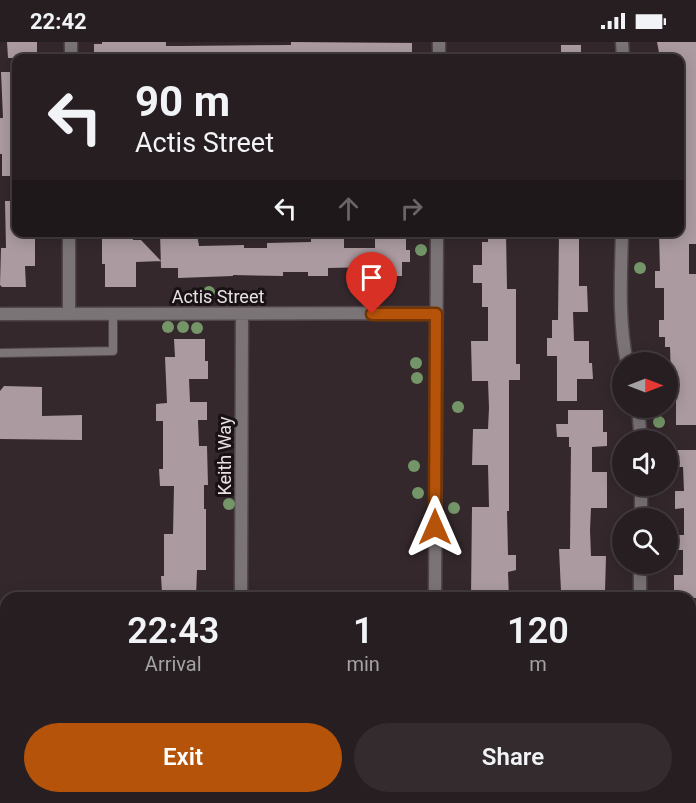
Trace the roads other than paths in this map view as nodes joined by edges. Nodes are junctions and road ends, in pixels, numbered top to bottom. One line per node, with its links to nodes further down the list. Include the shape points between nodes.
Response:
1 (69, 237): 5 (street)
2 (437, 237): 8 (street)
3 (622, 237): 9 (street)
4 (0, 314): 5 (street, Actis Street)
5 (69, 314): 6 (street, Actis Street)
6 (113, 314): 7 (street, Actis Street); 10 (lane, via 112,351)
7 (243, 314): 8 (street, Actis Street); 12 (street, Keith Way)
8 (436, 314): 13 (street)
9 (625, 352)
10 (0, 353)
11 (640, 574): 14 (street)
12 (241, 592)
13 (435, 592)
14 (640, 592)

